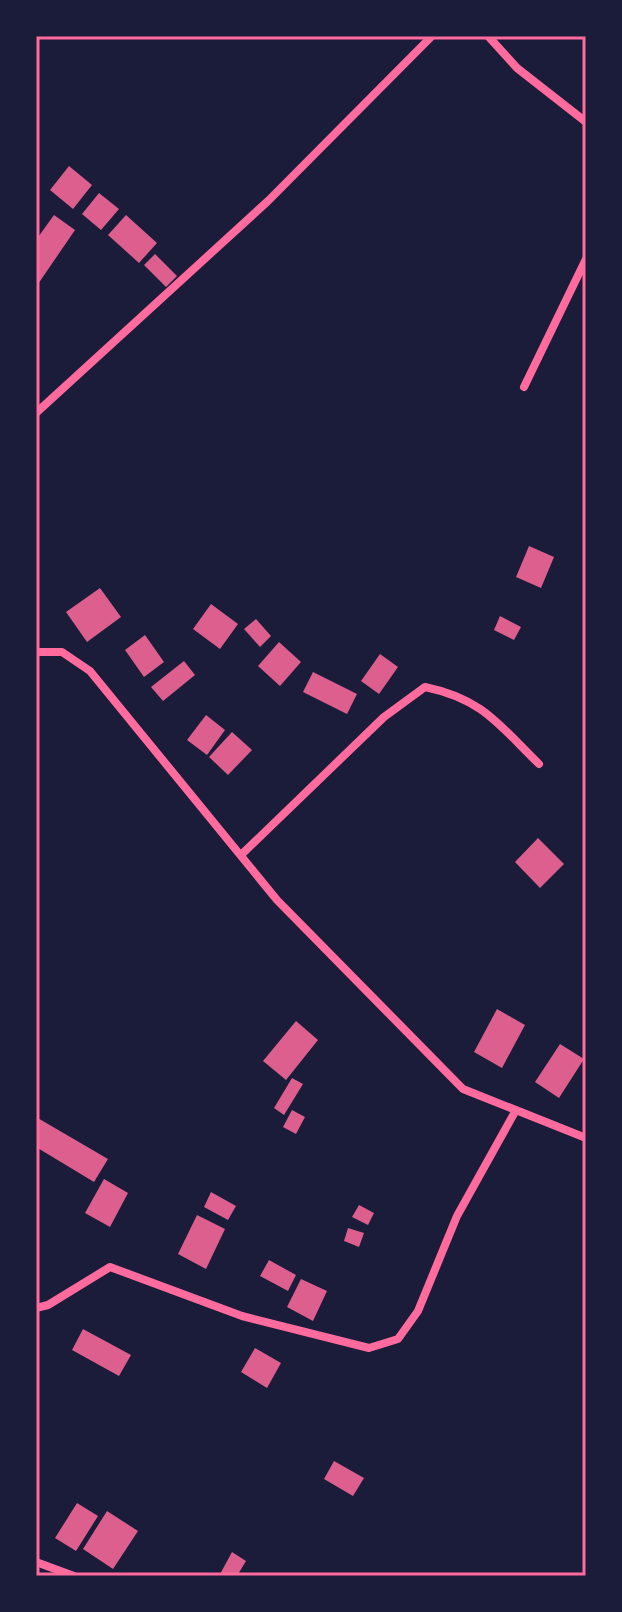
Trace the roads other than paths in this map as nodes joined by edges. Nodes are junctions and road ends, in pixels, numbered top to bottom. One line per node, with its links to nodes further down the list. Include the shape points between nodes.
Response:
1 (432, 36): 6 (street, via 268,201)
2 (488, 36): 3 (street, via 517,68)
3 (586, 122)
4 (586, 259): 5 (street)
5 (524, 387)
6 (36, 413)
7 (36, 652): 9 (street, via 62,652 90,671)
8 (539, 764): 9 (street, via 485,711 459,694 425,687 384,717)
9 (241, 855): 10 (street, via 277,900 463,1089)
10 (516, 1110): 11 (street); 12 (street, via 457,1216 418,1311 398,1339 369,1348 242,1316 110,1267)
11 (586, 1138)
12 (36, 1308)
13 (36, 1562): 14 (street)
14 (74, 1576)

